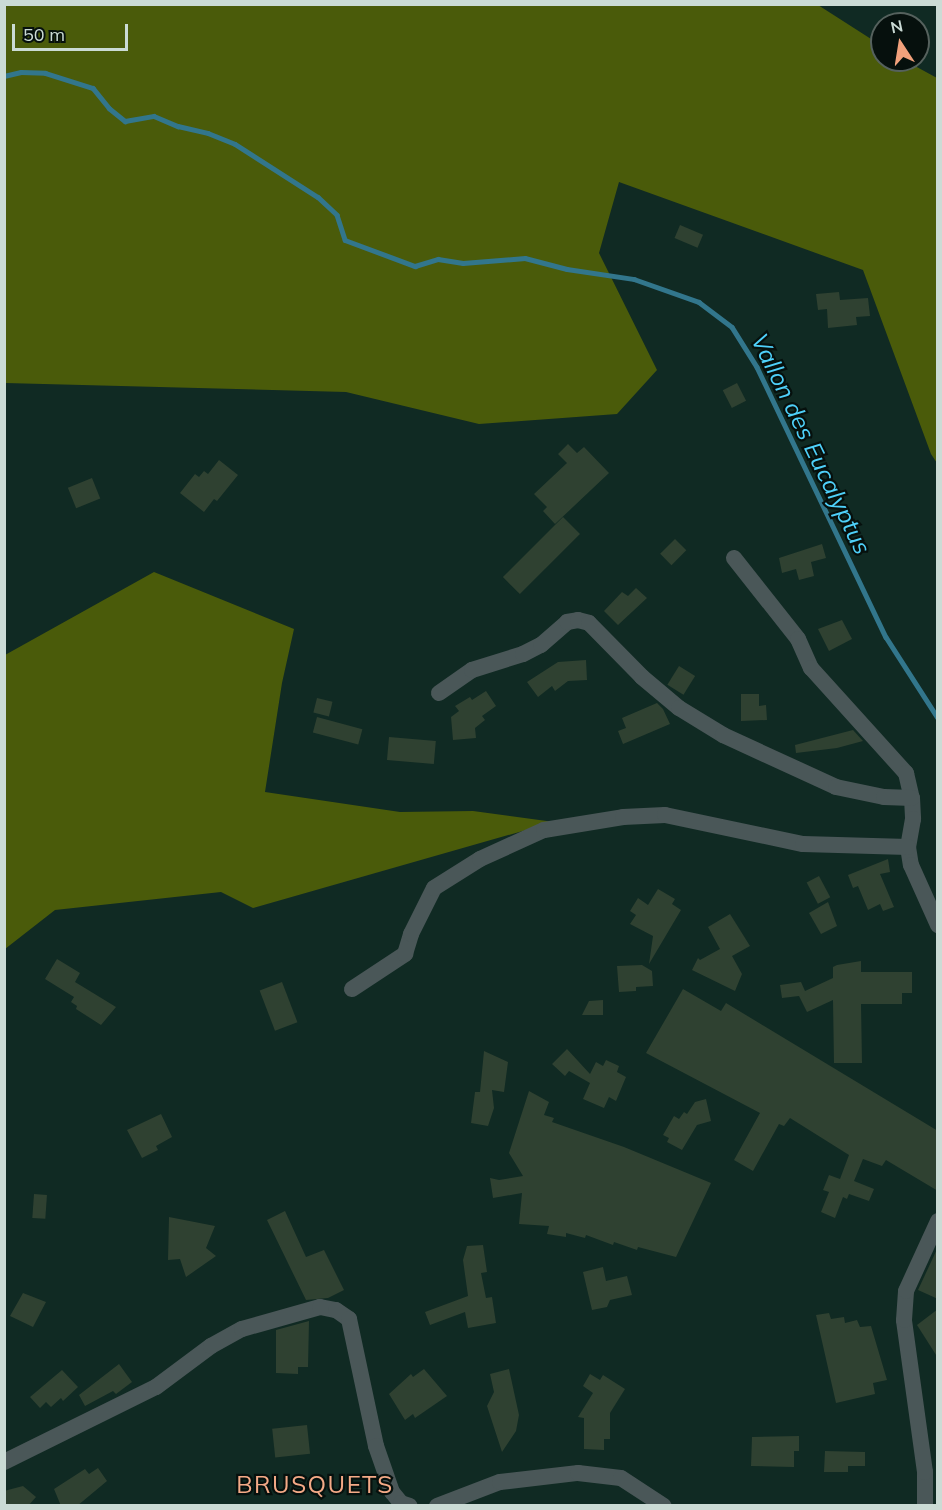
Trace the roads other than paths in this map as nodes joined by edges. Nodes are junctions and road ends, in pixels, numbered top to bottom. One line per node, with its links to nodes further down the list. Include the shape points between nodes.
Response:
1 (734, 558): 3 (street, via 798,639 811,668 906,772)
2 (439, 693): 3 (street, via 472,670 541,645 567,622 589,622 642,677 680,708 723,735 836,787 884,797)
3 (912, 798): 4 (street)
4 (908, 847): 5 (street, via 911,865); 6 (street, via 803,844 665,815 544,830 480,859 434,888 405,954)
5 (938, 925)
6 (352, 989)
7 (938, 1221): 12 (street, via 906,1291 904,1320 925,1472)
8 (4, 1462): 9 (street, via 156,1387 211,1346 242,1329 320,1307 336,1310 349,1319 376,1446 392,1492)
9 (402, 1505)
10 (437, 1506): 11 (street, via 500,1482 578,1473 621,1478)
11 (664, 1506)
12 (926, 1506)

